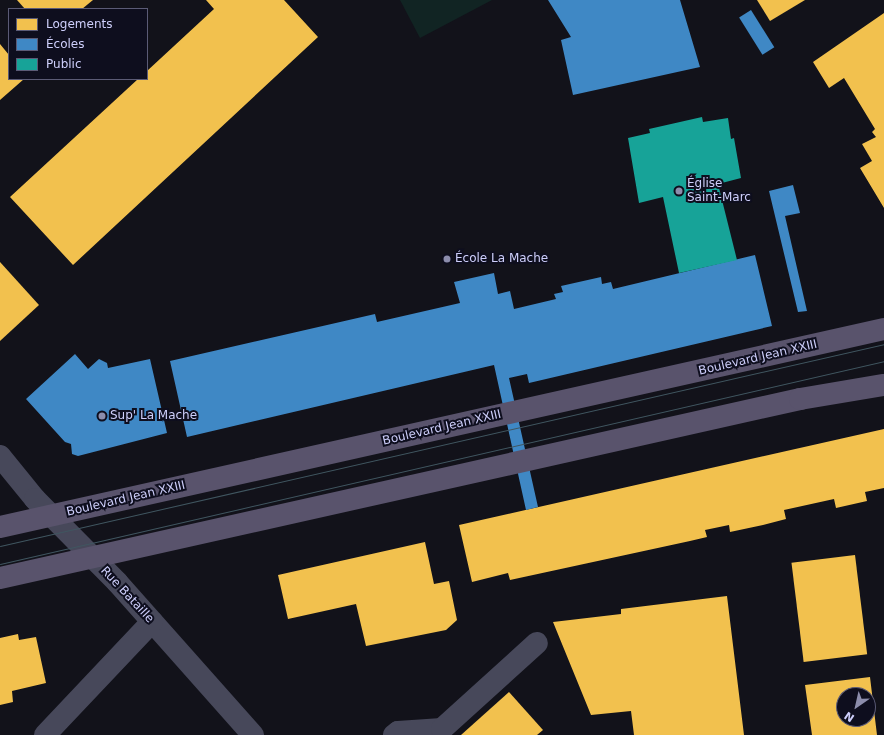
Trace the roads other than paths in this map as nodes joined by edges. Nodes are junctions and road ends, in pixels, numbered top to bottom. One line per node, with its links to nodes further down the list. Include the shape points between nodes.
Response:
1 (884, 330): 4 (main road, Boulevard Jean XXIII)
2 (884, 385): 6 (main road, via 800,399)
3 (0, 456): 4 (street, Rue Bataille, via 35,499)
4 (53, 515): 5 (main road, Boulevard Jean XXIII); 6 (street, Rue Bataille)
5 (0, 527)
6 (92, 557): 7 (main road); 8 (street, Rue Bataille)
7 (0, 578)
8 (152, 622): 10 (street); 11 (street, Rue Bataille)
9 (537, 643): 12 (street, via 442,729 398,732)
10 (45, 735)
11 (253, 735)
12 (394, 735)

